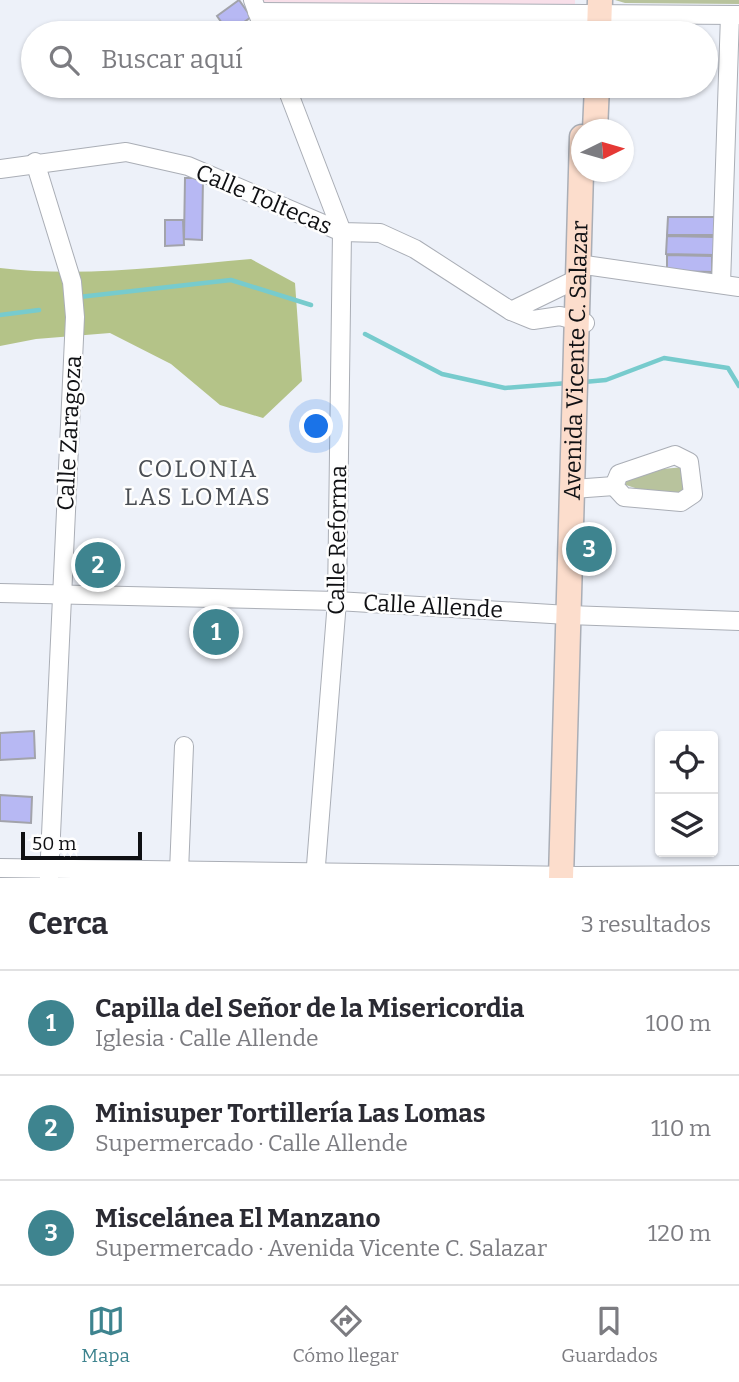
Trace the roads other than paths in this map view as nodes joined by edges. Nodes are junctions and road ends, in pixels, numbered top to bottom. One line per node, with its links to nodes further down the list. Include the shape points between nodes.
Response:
1 (255, 6): 2 (street)
2 (592, 15): 3 (street)
3 (734, 15): 15 (street)
4 (291, 98): 13 (street, Calle Reforma)
5 (583, 98): 7 (main road)
6 (596, 98): 8 (main road)
7 (582, 119)
8 (596, 119)
9 (35, 162): 10 (street, Calle Toltecas); 13 (street, Calle Toltecas, via 126,152 188,166); 21 (street, Calle Zaragoza, via 72,282 75,317)
10 (0, 169)
11 (582, 182): 14 (main road, Avenida Vicente C. Salazar)
12 (593, 182): 14 (main road, Avenida Vicente C. Salazar)
13 (342, 232): 16 (street, Calle Toltecas, via 380,233 415,249); 22 (street, Calle Reforma)
14 (582, 270): 15 (street); 16 (street); 17 (main road, Avenida Vicente C. Salazar)
15 (730, 285)
16 (511, 311): 17 (street, Calle Toltecas, via 533,320 560,316)
17 (582, 322): 19 (main road, Avenida Vicente C. Salazar)
18 (614, 486): 19 (street)
19 (578, 488): 23 (main road, Avenida Vicente C. Salazar)
20 (0, 593): 21 (street, Calle Allende)
21 (62, 594): 22 (street, Calle Allende); 28 (street, Calle Zaragoza)
22 (337, 601): 23 (street, Calle Allende); 29 (street, Calle Reforma)
23 (573, 614): 24 (street, Calle Allende); 31 (main road, Avenida Vicente C. Salazar)
24 (739, 621)
25 (184, 746): 27 (street)
26 (0, 868): 28 (street)
27 (179, 872): 28 (street); 29 (street)
28 (50, 874)
29 (316, 875): 31 (street)
30 (739, 875): 31 (street)
31 (569, 877)

